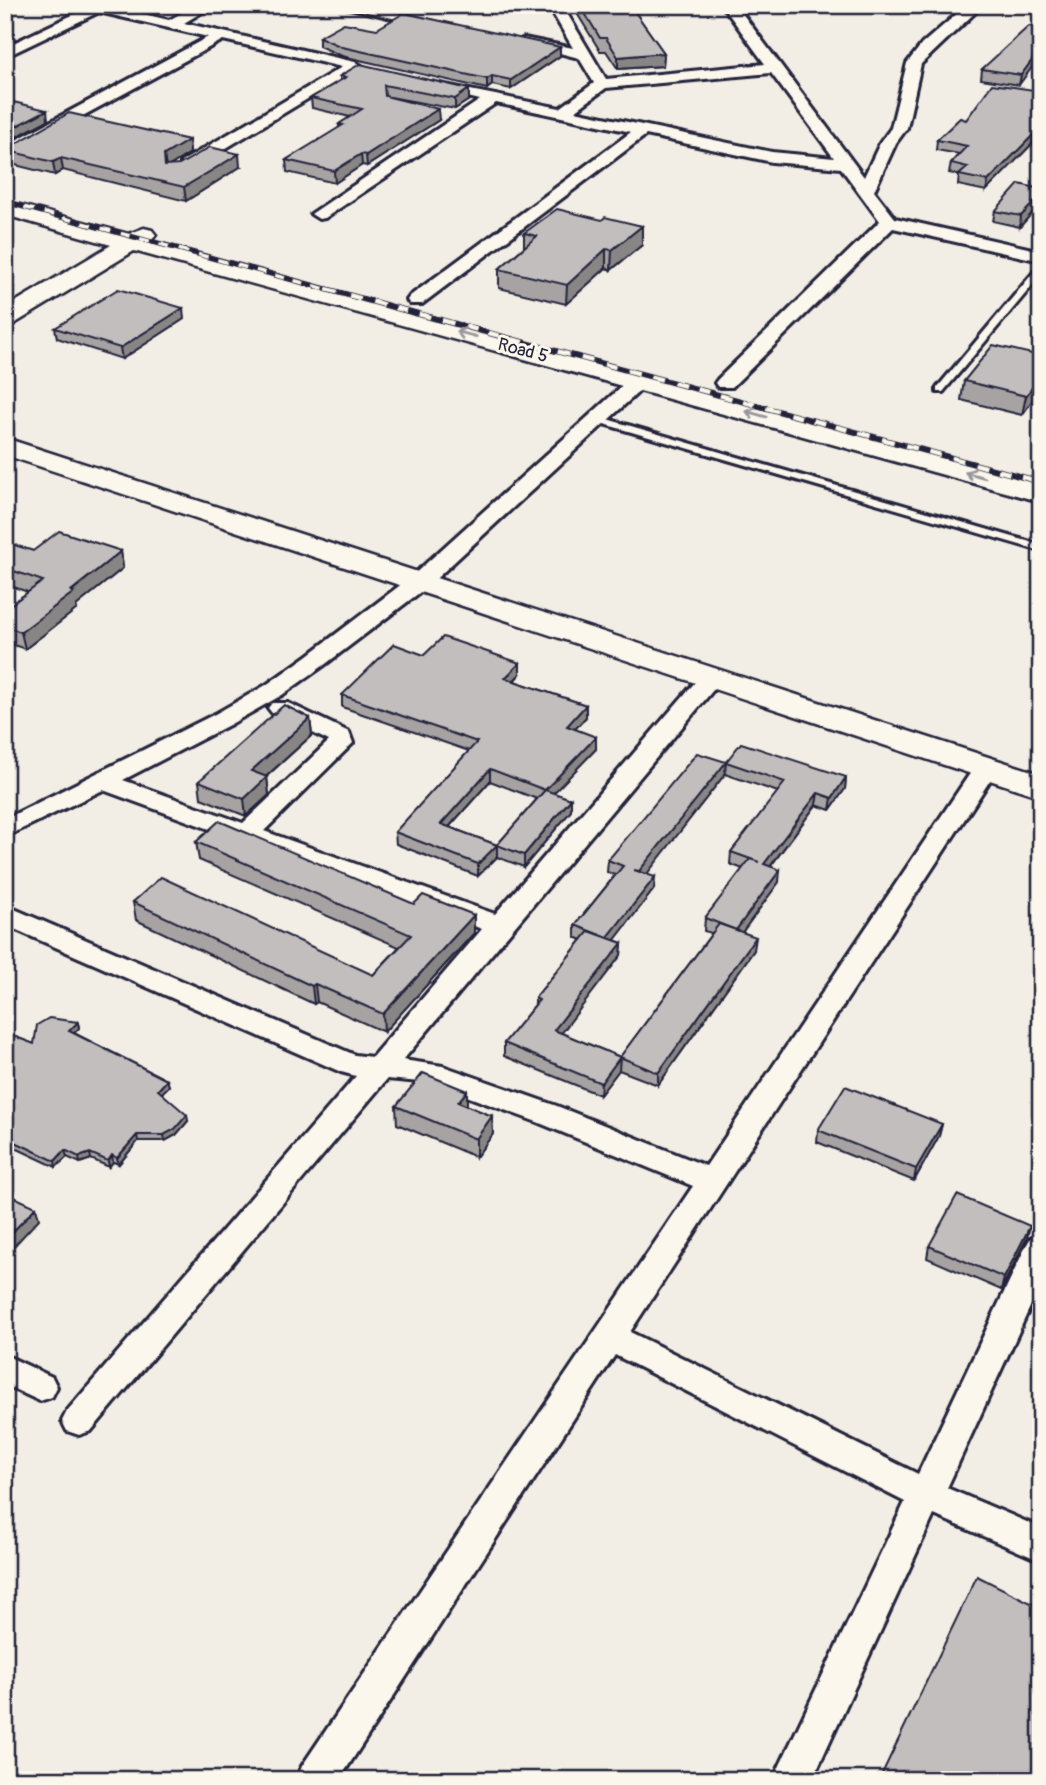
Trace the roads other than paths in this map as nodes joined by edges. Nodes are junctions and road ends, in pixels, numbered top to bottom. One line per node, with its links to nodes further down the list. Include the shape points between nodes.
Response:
1 (207, 5): 7 (street)
2 (344, 5): 8 (street)
3 (555, 5): 12 (street)
4 (729, 5): 13 (street)
5 (976, 5): 25 (street, via 914,63 899,128)
6 (91, 6): 7 (street); 11 (street)
7 (171, 24): 9 (street)
8 (452, 27)
9 (219, 37): 21 (street); 23 (street, via 361,68)
10 (506, 38): 12 (street)
11 (5, 53)
12 (584, 55): 15 (street)
13 (775, 68): 15 (street); 22 (street)
14 (418, 81): 16 (street)
15 (602, 84): 18 (street)
16 (493, 98): 18 (street); 19 (street)
17 (436, 112): 19 (street)
18 (562, 113): 20 (street)
19 (459, 118): 27 (street)
20 (643, 130): 22 (street, via 772,157); 31 (street)
21 (5, 153)
22 (846, 164): 25 (street)
23 (173, 173)
24 (5, 189): 29 (street, Road 5)
25 (866, 191): 28 (street)
26 (5, 208): 29 (street, Road 5)
27 (319, 214)
28 (888, 222): 30 (street); 36 (street)
29 (143, 236): 31 (street, Road 5); 32 (street); 35 (street, Road 5, one-way to 29)
30 (1039, 256): 33 (lane)
31 (416, 300): 36 (street, Road 5)
32 (5, 319)
33 (973, 351): 34 (lane); 37 (lane)
34 (984, 354)
35 (639, 381): 38 (street); 41 (street, Road 5, one-way to 35)
36 (725, 383): 40 (street, Road 5)
37 (940, 390)
38 (600, 420): 42 (lane); 43 (street)
39 (5, 446): 43 (street)
40 (1041, 471)
41 (1041, 493)
42 (1041, 548)
43 (419, 582): 44 (street); 45 (street)
44 (711, 678): 46 (street); 52 (street)
45 (259, 698): 47 (street); 50 (street, via 332,731 341,743)
46 (986, 768): 48 (street); 54 (street)
47 (100, 780): 49 (street); 50 (street)
48 (1041, 786)
49 (5, 829)
50 (246, 834): 52 (street)
51 (5, 914): 53 (street, via 351,1065)
52 (500, 926): 53 (street)
53 (379, 1068): 54 (street, via 433,1073); 59 (street)
54 (712, 1181): 56 (street)
55 (1041, 1248): 60 (street)
56 (609, 1337): 60 (street); 62 (street)
57 (5, 1369): 58 (street)
58 (40, 1387)
59 (79, 1421)
60 (926, 1495): 61 (street); 63 (street)
61 (1041, 1545)
62 (316, 1780)
63 (793, 1780)

